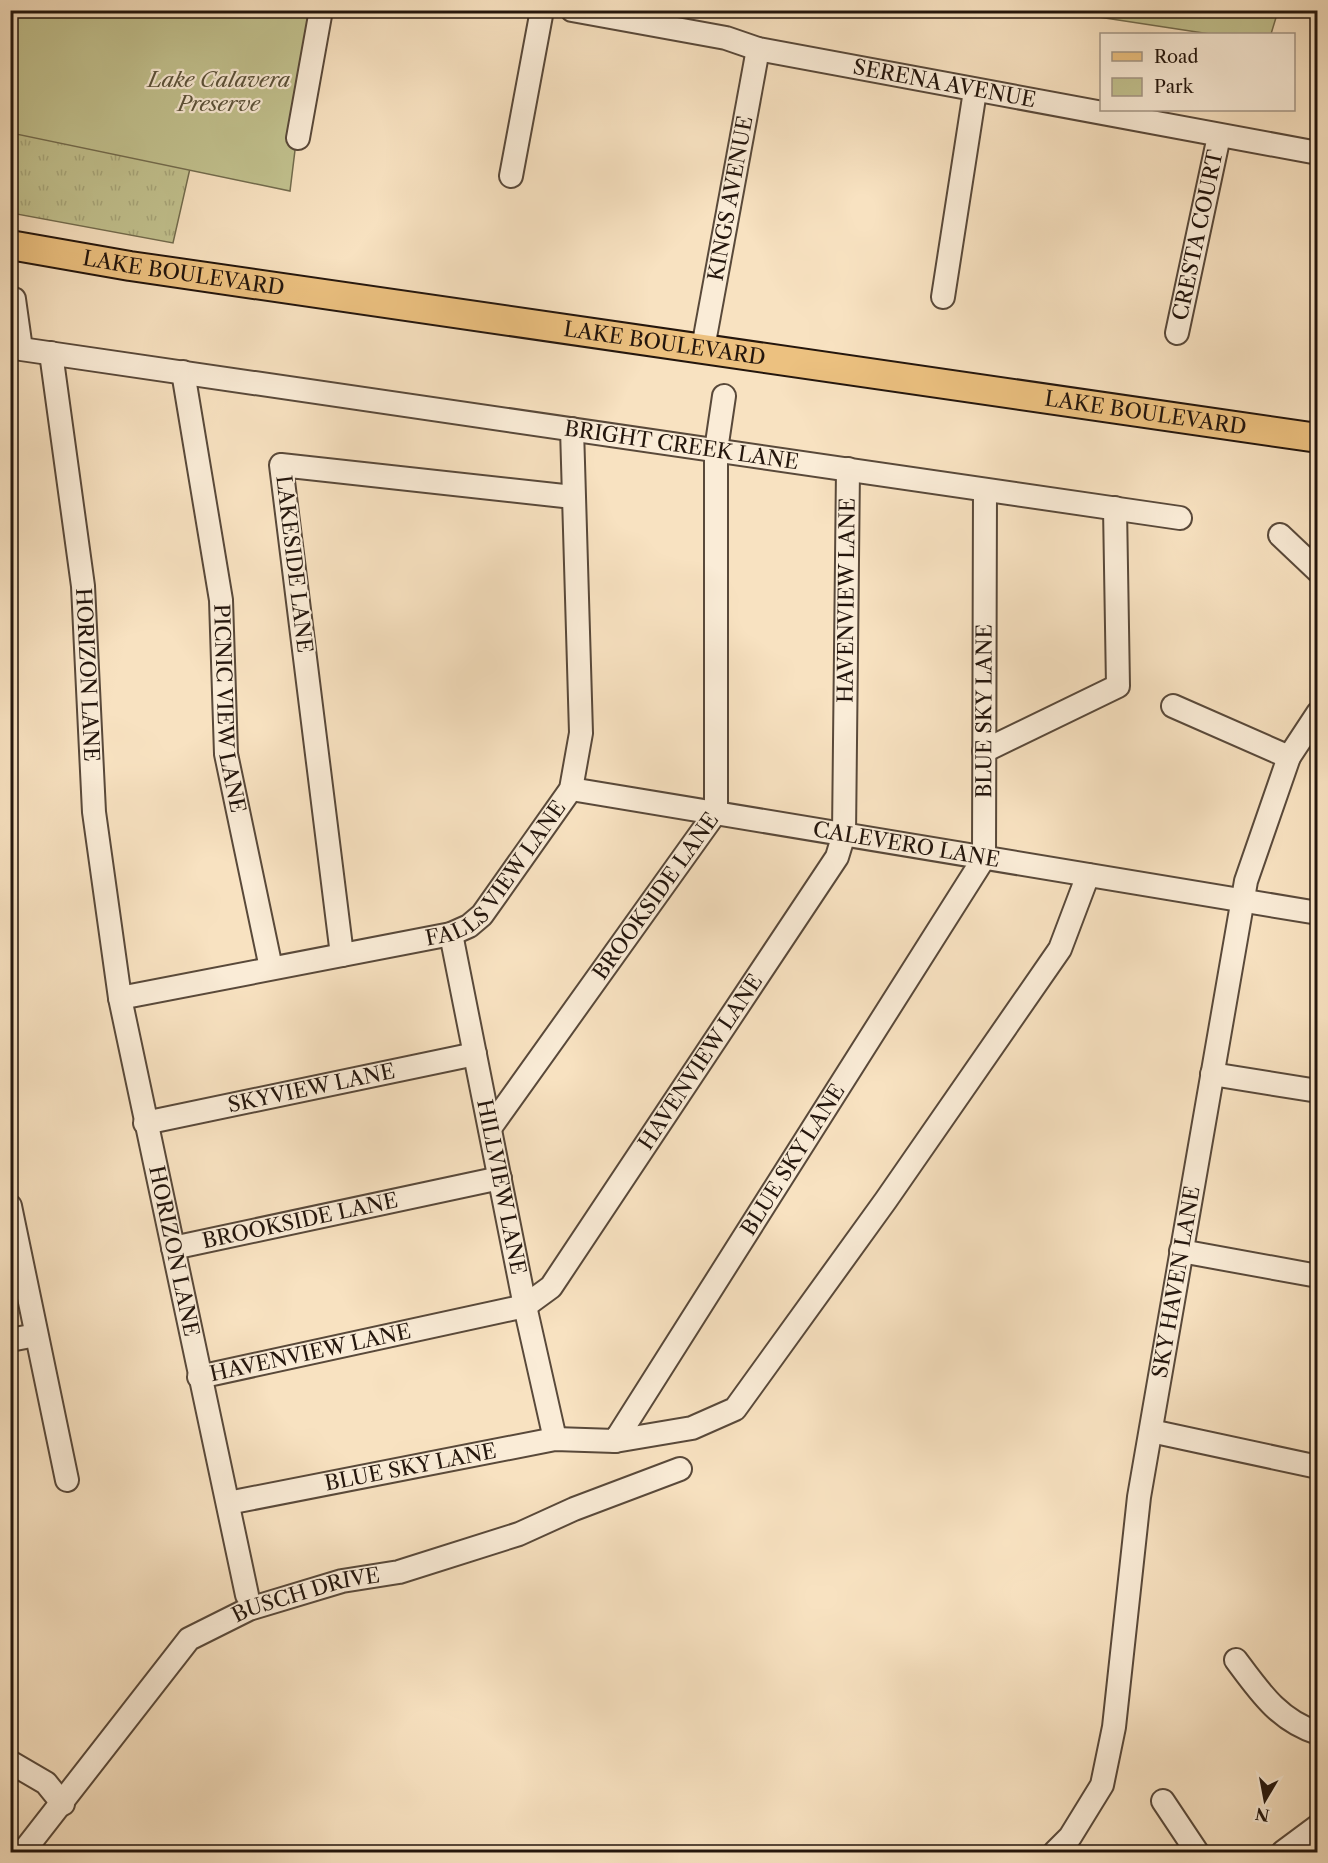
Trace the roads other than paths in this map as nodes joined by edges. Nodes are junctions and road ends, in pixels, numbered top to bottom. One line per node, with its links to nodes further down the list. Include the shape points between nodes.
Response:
1 (321, 10): 7 (street)
2 (542, 10): 9 (street)
3 (572, 10): 4 (street, SERENA AVENUE, via 726,38)
4 (758, 49): 5 (street, SERENA AVENUE); 14 (street, KINGS AVENUE)
5 (975, 92): 6 (street, SERENA AVENUE); 11 (street)
6 (1219, 136): 8 (street, SERENA AVENUE); 13 (street, CRESTA COURT)
7 (298, 138)
8 (1317, 153)
9 (511, 176)
10 (10, 245): 14 (main road, LAKE BOULEVARD, via 142,268)
11 (943, 297)
12 (14, 299): 15 (street, BRIGHT CREEK LANE, via 21,349)
13 (1177, 333)
14 (704, 348): 19 (main road, LAKE BOULEVARD)
15 (51, 353): 16 (street, BRIGHT CREEK LANE); 42 (street, HORIZON LANE, via 83,586 94,812)
16 (183, 372): 18 (street, BRIGHT CREEK LANE); 41 (street, PICNIC VIEW LANE, via 221,600 226,754)
17 (724, 396): 20 (street, BROOKSIDE LANE)
18 (572, 429): 20 (street, BRIGHT CREEK LANE); 23 (street, FALLS VIEW LANE)
19 (1317, 438)
20 (716, 450): 21 (street, BRIGHT CREEK LANE); 33 (street, BROOKSIDE LANE)
21 (848, 469): 22 (street, BRIGHT CREEK LANE); 34 (street, HAVENVIEW LANE)
22 (985, 490): 24 (street, BRIGHT CREEK LANE); 30 (street, BLUE SKY LANE)
23 (573, 497): 32 (street, FALLS VIEW LANE, via 581,733); 40 (street, LAKESIDE LANE, via 281,465)
24 (1115, 508): 25 (street, BRIGHT CREEK LANE); 30 (street, via 1118,686)
25 (1180, 518)
26 (1280, 535): 27 (street)
27 (1317, 572)
28 (1173, 706): 31 (street)
29 (1317, 713): 31 (street, SKY HAVEN LANE)
30 (984, 751): 35 (street, BLUE SKY LANE)
31 (1289, 757): 37 (street, SKY HAVEN LANE)
32 (571, 789): 33 (street, CALEVERO LANE); 39 (street, FALLS VIEW LANE, via 483,915)
33 (716, 812): 34 (street, CALEVERO LANE); 47 (street, BROOKSIDE LANE)
34 (844, 834): 35 (street, CALEVERO LANE); 53 (street, HAVENVIEW LANE, via 837,857 551,1287)
35 (984, 858): 36 (street, CALEVERO LANE); 59 (street, BLUE SKY LANE)
36 (1088, 875): 37 (street, CALEVERO LANE); 59 (street, via 1060,949 735,1409 692,1428)
37 (1243, 900): 38 (street, CALEVERO LANE); 44 (street, SKY HAVEN LANE)
38 (1317, 913)
39 (451, 934): 40 (street, FALLS VIEW LANE); 43 (street, HILLVIEW LANE)
40 (342, 955): 41 (street, FALLS VIEW LANE)
41 (271, 968): 42 (street, FALLS VIEW LANE)
42 (120, 998): 46 (street, HORIZON LANE)
43 (475, 1054): 46 (street, SKYVIEW LANE); 47 (street, HILLVIEW LANE)
44 (1212, 1074): 45 (street); 51 (street, SKY HAVEN LANE)
45 (1317, 1091)
46 (145, 1123): 50 (street, HORIZON LANE)
47 (490, 1128): 48 (street, HILLVIEW LANE)
48 (500, 1178): 50 (street, BROOKSIDE LANE); 53 (street, HILLVIEW LANE)
49 (10, 1206): 54 (street)
50 (173, 1248): 56 (street, HORIZON LANE)
51 (1181, 1251): 52 (street); 57 (street, SKY HAVEN LANE)
52 (1317, 1276)
53 (525, 1306): 56 (street, HAVENVIEW LANE); 58 (street, HILLVIEW LANE)
54 (36, 1335): 55 (street); 62 (street)
55 (10, 1340)
56 (199, 1377): 63 (street, HORIZON LANE)
57 (1151, 1431): 60 (street); 72 (street, SKY HAVEN LANE, via 1139,1497 1114,1727 1102,1785 1070,1837)
58 (555, 1439): 59 (street, BLUE SKY LANE); 63 (street, BLUE SKY LANE)
59 (615, 1441)
60 (1317, 1467)
61 (680, 1470): 69 (street, BUSCH DRIVE, via 519,1534 399,1572 342,1581 249,1609 189,1639)
62 (67, 1480)
63 (228, 1503): 64 (street, HORIZON LANE)
64 (247, 1595)
65 (1236, 1660): 66 (street, via 1272,1708 1299,1727)
66 (1317, 1732)
67 (10, 1762): 69 (street, via 46,1783)
68 (1163, 1801): 73 (street)
69 (63, 1804): 71 (street, BUSCH DRIVE)
70 (1317, 1826): 74 (street)
71 (23, 1852)
72 (1055, 1852)
73 (1197, 1852)
74 (1283, 1852)

